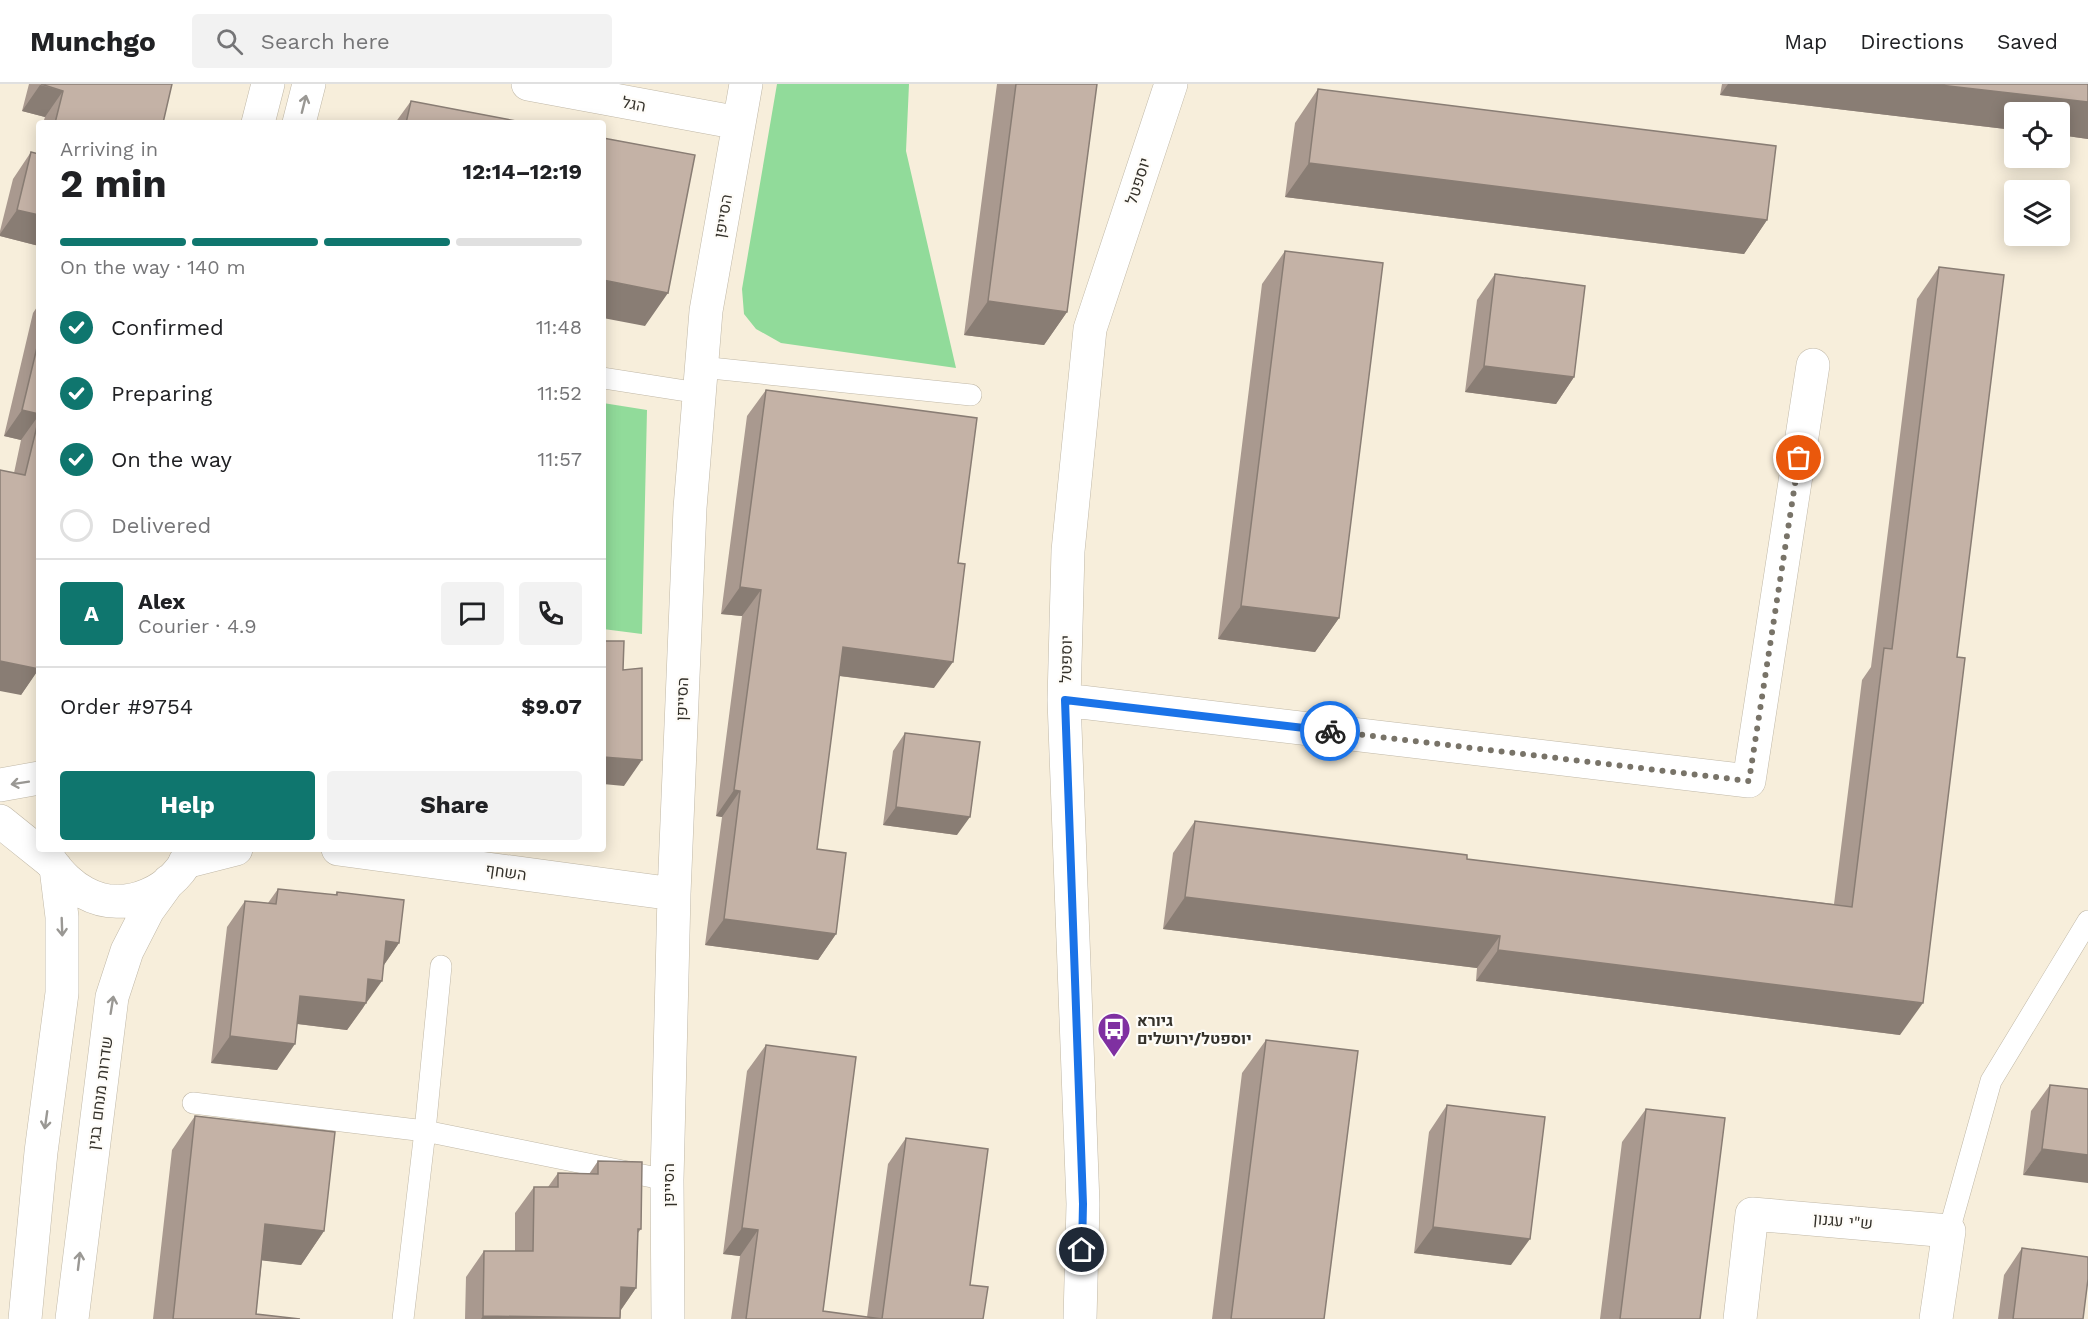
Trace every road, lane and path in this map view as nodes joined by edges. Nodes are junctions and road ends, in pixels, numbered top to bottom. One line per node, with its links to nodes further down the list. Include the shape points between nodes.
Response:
1 (268, 84): 6 (street)
2 (309, 84): 7 (street, one-way to 2)
3 (528, 84): 8 (street, הגל)
4 (746, 84): 8 (street, הסייפן)
5 (1171, 84): 13 (street, יוספטל, via 1090,329 1068,551)
6 (259, 120)
7 (300, 120)
8 (739, 123): 11 (street, הסייפן, via 706,311)
9 (1813, 365): 13 (street, via 1749,781)
10 (606, 378): 11 (lane)
11 (700, 380): 12 (lane); 22 (street, הסייפן, via 690,508)
12 (971, 395)
13 (1065, 700): 33 (street, יוספטל, via 1083,1204)
14 (36, 779): 15 (street, one-way to 15)
15 (0, 785)
16 (0, 821): 17 (street)
17 (36, 849)
18 (225, 852): 21 (street)
19 (360, 852): 22 (street, השחף)
20 (51, 860): 21 (street, via 65,880 86,894 109,902 133,900 158,891); 29 (street, one-way to 29, via 62,916 62,993)
21 (182, 864): 30 (street, שדרות מנחם בגין, one-way to 21, via 112,997 127,951 148,910)
22 (674, 894): 27 (street, הסייפן)
23 (2088, 921): 28 (lane, via 1991,1082)
24 (441, 966): 26 (lane)
25 (193, 1103): 26 (lane)
26 (425, 1131): 27 (lane); 31 (lane)
27 (667, 1180): 32 (street, הסייפן)
28 (1949, 1230): 34 (street, ש"י עגנון, via 1752,1214); 35 (street)
29 (25, 1319)
30 (72, 1319)
31 (403, 1319)
32 (668, 1319)
33 (1080, 1319)
34 (1740, 1319)
35 (1936, 1319)

